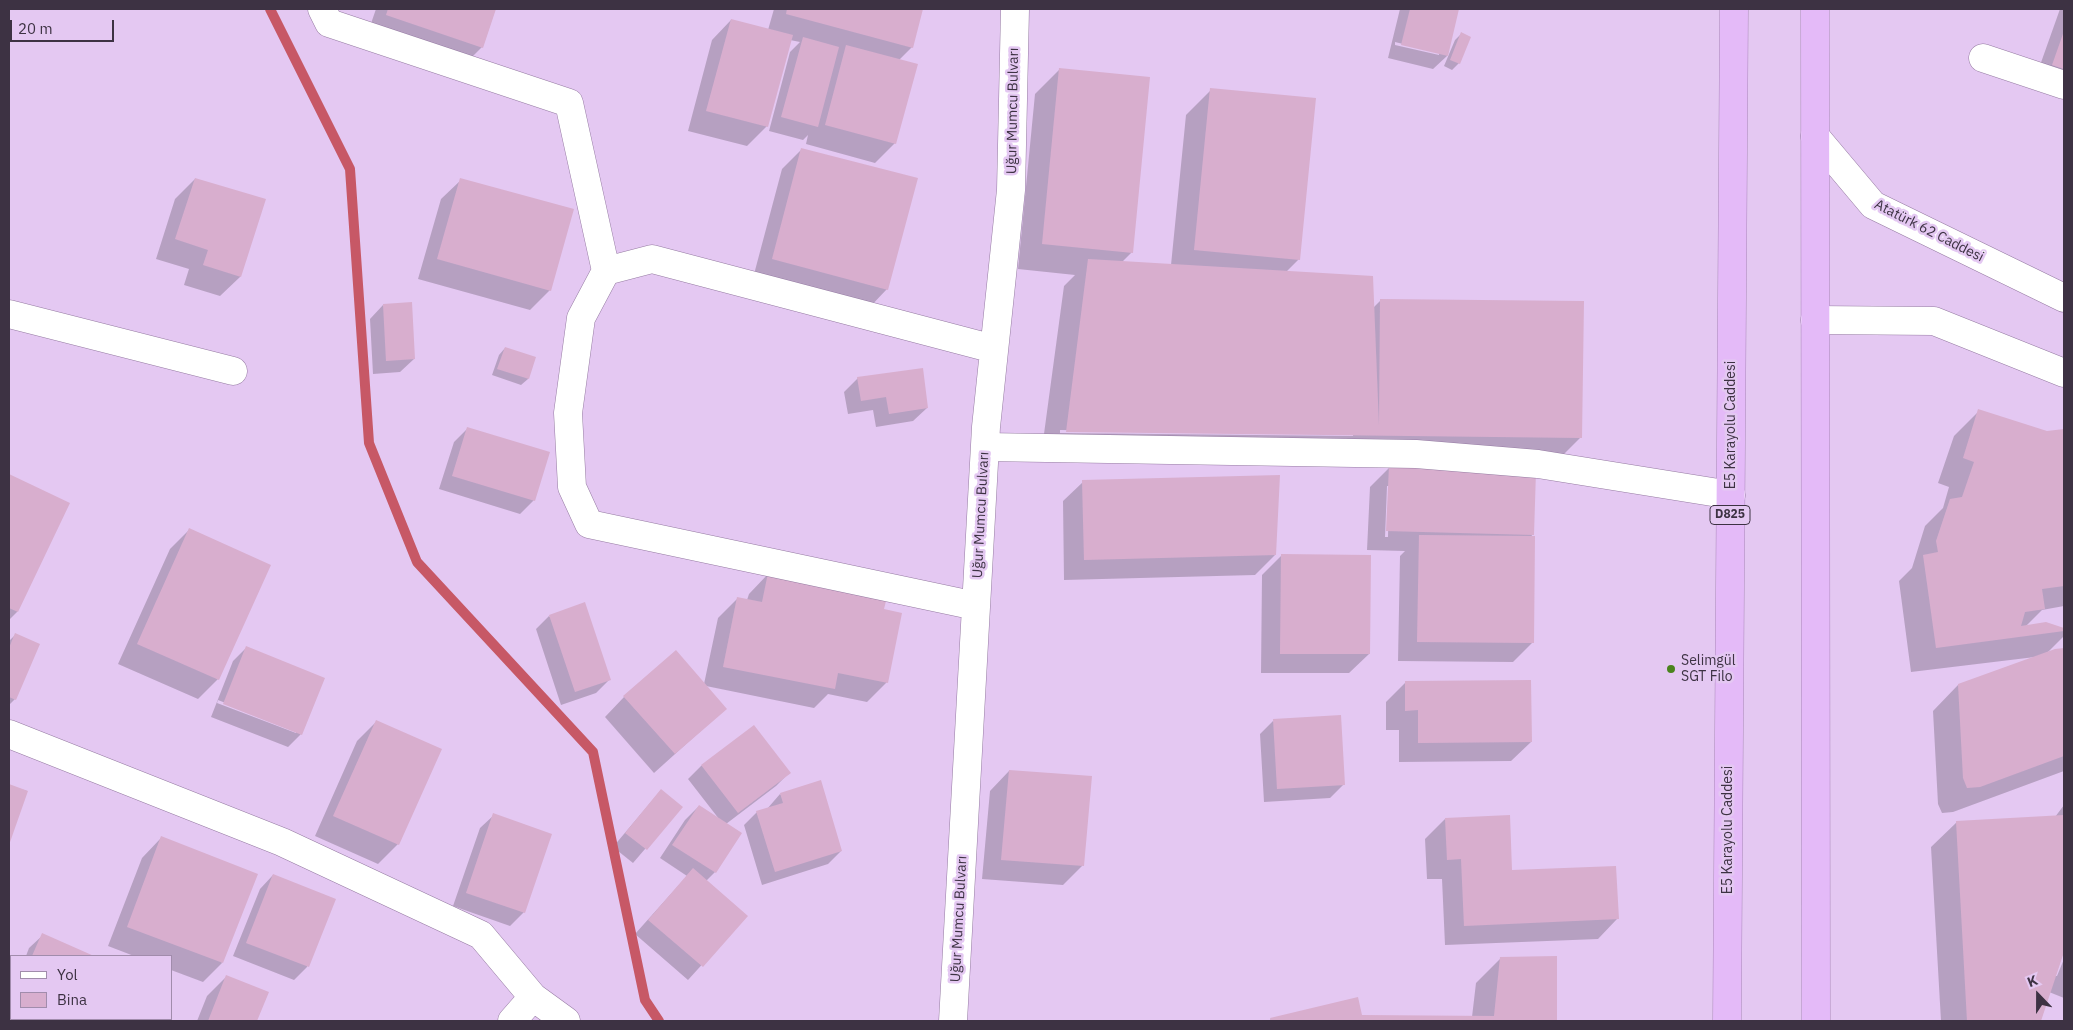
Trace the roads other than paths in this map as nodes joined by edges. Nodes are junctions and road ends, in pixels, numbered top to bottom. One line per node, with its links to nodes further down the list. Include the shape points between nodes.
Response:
1 (322, 9): 8 (street, via 329,23 569,103)
2 (1015, 9): 12 (street, Uğur Mumcu Bulvarı, via 1011,190)
3 (1734, 9): 16 (highway, E5 Karayolu Caddesi / D825)
4 (1815, 9): 7 (highway)
5 (1983, 58): 6 (street)
6 (2064, 85)
7 (1815, 136): 9 (street, Atatürk 62 Caddesi, via 1874,205); 11 (highway)
8 (606, 271): 12 (street, via 652,259); 17 (street, via 581,318 568,413 572,486 589,524)
9 (2064, 298)
10 (9, 314): 13 (street)
11 (1816, 320): 14 (street, via 1934,321); 24 (highway)
12 (994, 349): 15 (street, Uğur Mumcu Bulvarı)
13 (233, 371)
14 (2064, 372)
15 (985, 447): 16 (street, via 1416,454 1538,464); 17 (street, Uğur Mumcu Bulvarı)
16 (1731, 495): 23 (highway, E5 Karayolu Caddesi / D825)
17 (976, 606): 22 (street, Uğur Mumcu Bulvarı)
18 (9, 734): 19 (street, via 282,842 481,935)
19 (533, 996): 20 (street); 21 (street)
20 (512, 1021)
21 (566, 1021)
22 (953, 1021)
23 (1727, 1021)
24 (1816, 1021)

